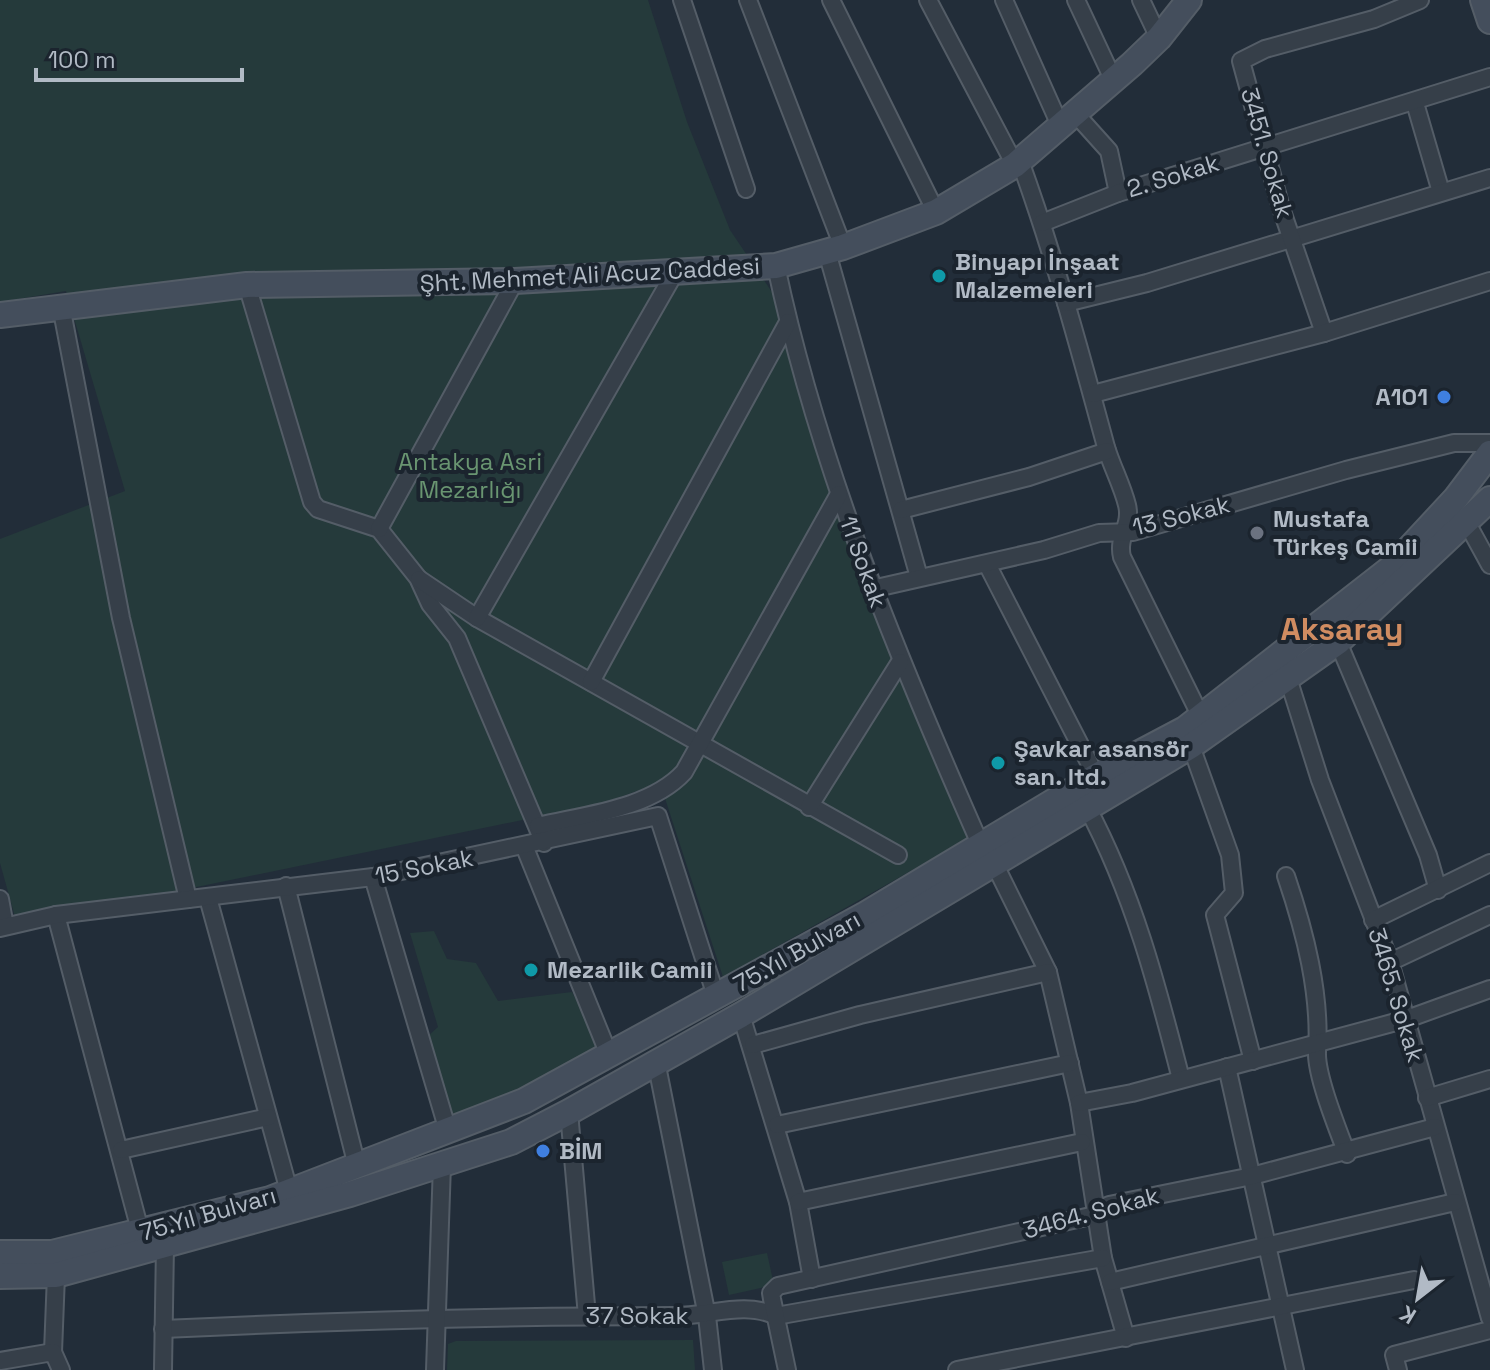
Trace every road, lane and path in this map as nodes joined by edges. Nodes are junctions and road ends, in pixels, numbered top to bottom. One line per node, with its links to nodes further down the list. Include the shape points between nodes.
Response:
1 (682, 0): 20 (street)
2 (748, 0): 26 (street)
3 (831, 0): 23 (street)
4 (928, 0): 18 (street)
5 (1004, 0): 16 (street)
6 (1076, 0): 14 (street)
7 (1141, 0): 12 (street)
8 (1189, 0): 12 (main road, Şht. Mehmet Ali Acuz Caddesi)
9 (1420, 0): 17 (street, 3451. Sokak, via 1241,61)
10 (1483, 0): 11 (main road)
11 (1490, 21)
12 (1159, 38): 14 (main road, Şht. Mehmet Ali Acuz Caddesi)
13 (1490, 77): 15 (street, 2. Sokak)
14 (1113, 79): 16 (main road, Şht. Mehmet Ali Acuz Caddesi)
15 (1415, 103): 17 (street, 2. Sokak); 21 (street)
16 (1066, 117): 18 (main road, Şht. Mehmet Ali Acuz Caddesi); 22 (street, via 1109,151)
17 (1265, 147): 22 (street, 2. Sokak); 25 (street, 3451. Sokak)
18 (1017, 163): 23 (main road, Şht. Mehmet Ali Acuz Caddesi); 24 (street)
19 (1490, 178): 21 (street)
20 (746, 189)
21 (1441, 192): 25 (street)
22 (1118, 193): 24 (street, 2. Sokak)
23 (936, 212): 26 (main road, Şht. Mehmet Ali Acuz Caddesi)
24 (1042, 223): 32 (street)
25 (1293, 238): 32 (street); 36 (street, 3451. Sokak)
26 (835, 249): 27 (main road, Şht. Mehmet Ali Acuz Caddesi); 43 (street)
27 (776, 266): 28 (main road, Şht. Mehmet Ali Acuz Caddesi); 35 (street, 11 Sokak)
28 (674, 274): 29 (main road, Şht. Mehmet Ali Acuz Caddesi); 52 (street)
29 (515, 281): 31 (main road, Şht. Mehmet Ali Acuz Caddesi); 45 (street)
30 (1490, 281): 36 (street)
31 (247, 285): 33 (main road, Şht. Mehmet Ali Acuz Caddesi); 45 (street, via 312,502 318,509)
32 (1066, 303): 37 (street)
33 (61, 306): 34 (main road, Şht. Mehmet Ali Acuz Caddesi); 75 (street, via 121,618)
34 (0, 315)
35 (788, 322): 41 (street, 11 Sokak); 56 (street)
36 (1324, 333): 37 (street)
37 (1093, 394): 39 (street)
38 (1490, 443): 46 (street, 13 Sokak, via 1454,443)
39 (1107, 451): 43 (street); 46 (street, via 1126,502)
40 (1490, 453): 57 (main road, 75.Yıl Bulvarı, via 1391,568)
41 (839, 494): 51 (street, 11 Sokak); 58 (street)
42 (1490, 499): 44 (main road, 75.Yıl Bulvarı)
43 (901, 510): 49 (street)
44 (1467, 523): 48 (street); 53 (main road, 75.Yıl Bulvarı)
45 (379, 529): 50 (street)
46 (1126, 532): 47 (street, 13 Sokak, via 1099,533); 57 (street, via 1120,539 1122,557)
47 (987, 564): 49 (street, 13 Sokak); 60 (street)
48 (1490, 565)
49 (919, 577): 51 (street, 13 Sokak)
50 (418, 578): 52 (street); 63 (street, via 430,604 457,638)
51 (872, 589): 54 (street, 11 Sokak)
52 (477, 618): 56 (street)
53 (1338, 642): 55 (main road, 75.Yıl Bulvarı); 72 (street)
54 (900, 662): 61 (street); 67 (street, 11 Sokak)
55 (1288, 678): 59 (main road, 75.Yıl Bulvarı); 78 (street, 3465. Sokak)
56 (591, 682): 58 (street)
57 (1201, 717): 60 (main road, 75.Yıl Bulvarı)
58 (701, 746): 61 (street); 63 (street, via 684,772 662,791)
59 (1191, 746): 62 (main road, 75.Yıl Bulvarı); 90 (street, via 1230,855 1234,893 1215,915)
60 (1096, 776): 67 (main road, 75.Yıl Bulvarı)
61 (809, 807): 66 (street)
62 (1087, 807): 67 (main road, 75.Yıl Bulvarı); 93 (street, via 1117,864)
63 (538, 826): 64 (street)
64 (544, 843): 65 (street, 15 Sokak); 83 (street, 15 Sokak, via 658,816)
65 (525, 848): 70 (street, 15 Sokak); 88 (street)
66 (898, 855)
67 (988, 855): 81 (street, 11 Sokak); 83 (main road, 75.Yıl Bulvarı); 84 (main road, 75.Yıl Bulvarı)
68 (1490, 863): 72 (street)
69 (1286, 876): 86 (street, via 1304,941)
70 (373, 877): 71 (street, 15 Sokak); 101 (street)
71 (286, 886): 73 (street, 15 Sokak); 106 (street)
72 (1438, 890): 78 (street)
73 (208, 898): 75 (street, 15 Sokak); 98 (street)
74 (0, 899): 79 (street)
75 (188, 899): 76 (street, 15 Sokak)
76 (56, 915): 79 (street, 15 Sokak); 103 (street)
77 (1490, 915): 80 (street)
78 (1373, 920): 80 (street, 3465. Sokak)
79 (3, 927)
80 (1390, 962): 85 (street, 3465. Sokak)
81 (1048, 972): 87 (street); 91 (street, 11 Sokak)
82 (1490, 989): 85 (street)
83 (716, 996): 88 (main road, 75.Yıl Bulvarı)
84 (741, 1015): 87 (street); 89 (main road, 75.Yıl Bulvarı)
85 (1407, 1019): 86 (street); 95 (street, 3465. Sokak)
86 (1321, 1043): 90 (street); 104 (street, via 1319,1062)
87 (753, 1045): 99 (street)
88 (609, 1055): 101 (main road, 75.Yıl Bulvarı, via 524,1101)
89 (656, 1061): 97 (main road, 75.Yıl Bulvarı); 127 (street)
90 (1253, 1061): 92 (street)
91 (1070, 1063): 96 (street, 11 Sokak); 99 (street)
92 (1227, 1067): 93 (street); 107 (street)
93 (1181, 1079): 96 (street)
94 (1490, 1079): 95 (street)
95 (1427, 1098): 100 (street, 3465. Sokak)
96 (1079, 1103): 102 (street, 11 Sokak)
97 (569, 1112): 105 (main road, 75.Yıl Bulvarı, via 511,1142); 126 (street)
98 (268, 1117): 103 (street); 108 (street)
99 (777, 1125): 109 (street)
100 (1435, 1127): 104 (street, 3464. Sokak); 110 (street, 3465. Sokak)
101 (448, 1131): 106 (main road, 75.Yıl Bulvarı)
102 (1082, 1142): 109 (street); 111 (street, 11 Sokak)
103 (121, 1150): 112 (street)
104 (1347, 1154): 107 (street, 3464. Sokak)
105 (442, 1164): 113 (main road, 75.Yıl Bulvarı); 125 (street)
106 (357, 1166): 108 (main road, 75.Yıl Bulvarı)
107 (1252, 1176): 111 (street, 3464. Sokak, via 1109,1205); 114 (street)
108 (289, 1191): 112 (main road, 75.Yıl Bulvarı)
109 (798, 1202): 121 (street)
110 (1455, 1202): 114 (street); 117 (street, 3465. Sokak)
111 (1095, 1215): 118 (street, 11 Sokak); 121 (street, 3464. Sokak)
112 (141, 1234): 116 (main road, 75.Yıl Bulvarı, via 52,1253)
113 (165, 1245): 119 (main road, 75.Yıl Bulvarı); 130 (street)
114 (1268, 1246): 123 (street); 124 (street)
115 (1490, 1247): 117 (street)
116 (0, 1253)
117 (1472, 1253): 129 (street, 3465. Sokak)
118 (1103, 1258): 123 (street, 11 Sokak); 128 (street, 37 Sokak)
119 (56, 1275): 120 (main road, 75.Yıl Bulvarı); 133 (street)
120 (0, 1276)
121 (812, 1279): 128 (street, 3464. Sokak, via 778,1286 771,1293)
122 (1414, 1280): 124 (street)
123 (1110, 1282): 132 (street, 11 Sokak)
124 (1281, 1306): 132 (street); 142 (street)
125 (438, 1316): 126 (street, 37 Sokak); 130 (street, 37 Sokak); 138 (street)
126 (587, 1316): 127 (street, 37 Sokak)
127 (707, 1316): 128 (street, 37 Sokak, via 758,1308); 139 (street)
128 (776, 1316): 140 (street)
129 (1490, 1318)
130 (163, 1329): 137 (street)
131 (1490, 1330): 135 (street)
132 (1126, 1338): 141 (street)
133 (53, 1352): 134 (street); 136 (street)
134 (0, 1361)
135 (1396, 1362)
136 (61, 1370)
137 (163, 1370)
138 (435, 1370)
139 (713, 1370)
140 (787, 1370)
141 (957, 1370)
142 (1295, 1370)

